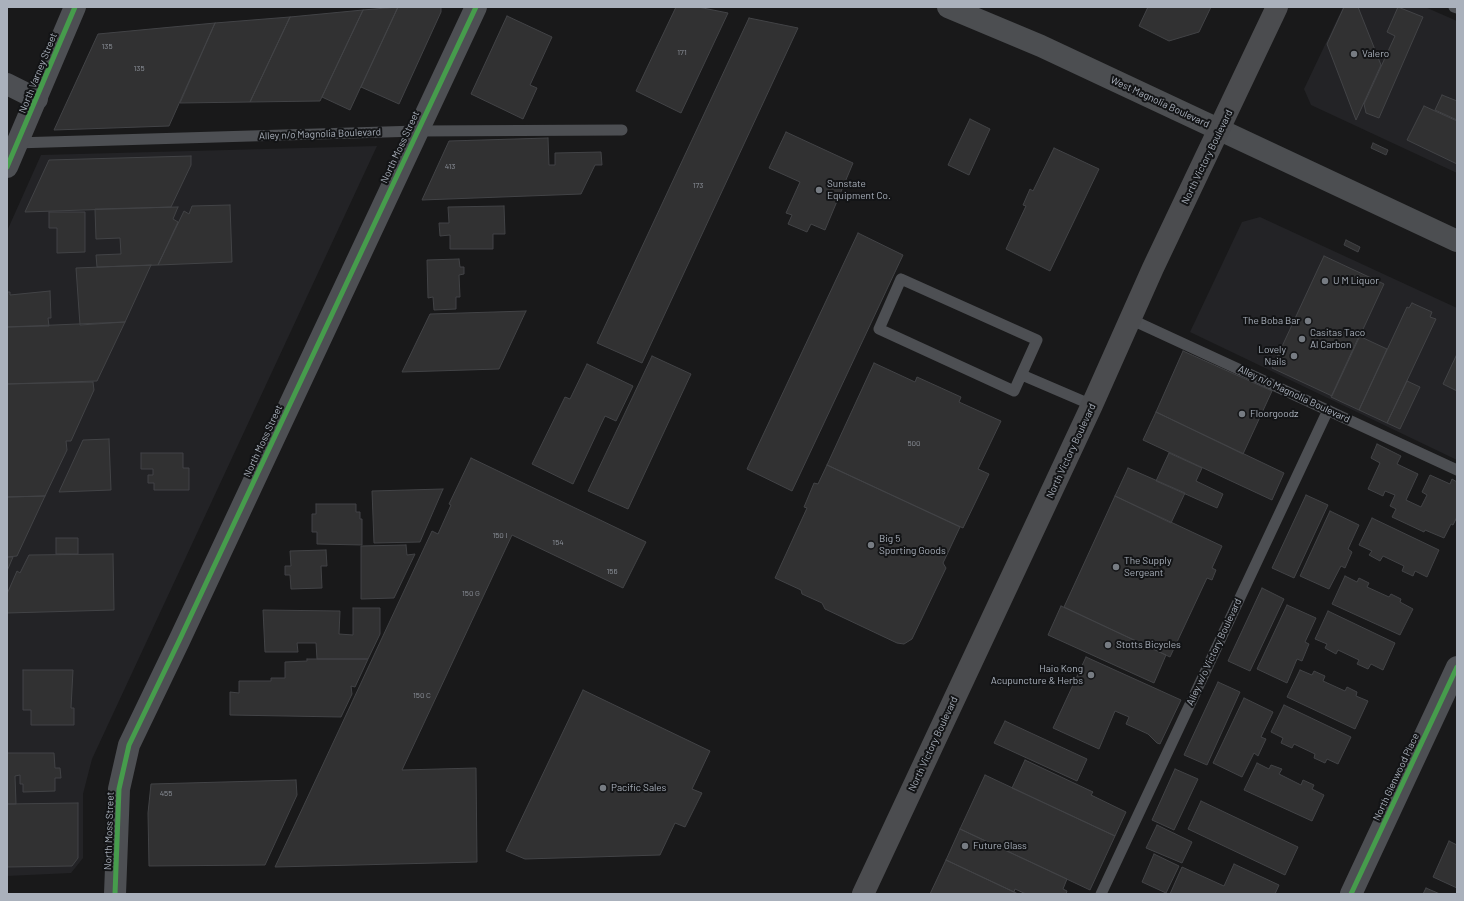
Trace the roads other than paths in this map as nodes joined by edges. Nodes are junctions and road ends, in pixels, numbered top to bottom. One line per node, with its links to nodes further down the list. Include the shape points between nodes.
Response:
1 (75, 7): 6 (street, North Varney Street)
2 (476, 7): 9 (street, North Moss Street)
3 (948, 7): 8 (main road, West Magnolia Boulevard, via 1041,46)
4 (1277, 7): 8 (main road, North Victory Boulevard)
5 (7, 84): 6 (street)
6 (37, 99): 10 (street, North Varney Street)
7 (622, 130): 9 (lane, Alley n/o Magnolia Boulevard)
8 (1220, 130): 12 (main road, West Magnolia Boulevard); 13 (main road, North Victory Boulevard)
9 (418, 131): 10 (lane, Alley n/o Magnolia Boulevard); 19 (street, North Moss Street, via 129,745 119,789)
10 (13, 144): 11 (street, North Varney Street)
11 (7, 167)
12 (1457, 241)
13 (1130, 319): 15 (main road, North Victory Boulevard); 16 (lane, Alley n/o Magnolia Boulevard)
14 (1022, 375): 14 (lane, via 1037,340 901,279 879,329 1014,391); 15 (lane)
15 (1092, 406): 20 (main road, North Victory Boulevard)
16 (1328, 410): 17 (lane, Alley n/o Magnolia Boulevard); 21 (lane, Alley w/o Victory Boulevard)
17 (1457, 470)
18 (1457, 667): 22 (street, North Glenwood Place)
19 (115, 894)
20 (863, 894)
21 (1101, 894)
22 (1351, 894)

